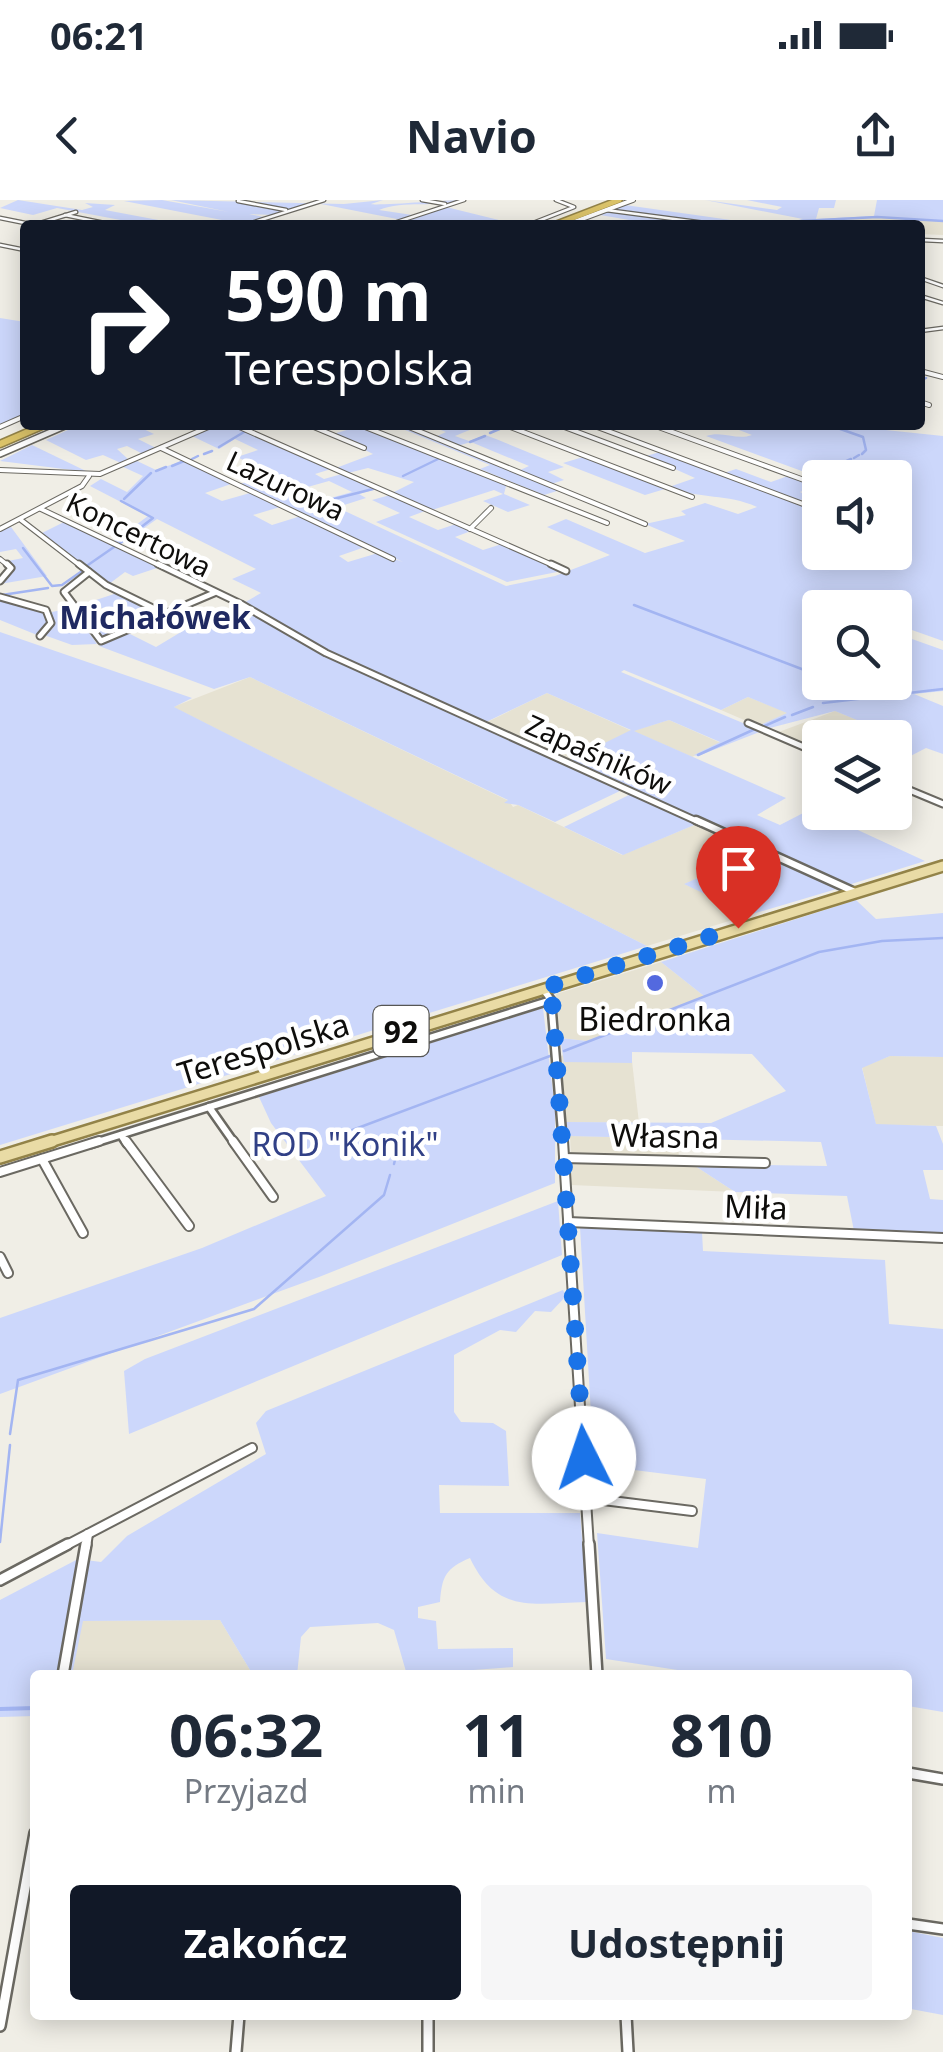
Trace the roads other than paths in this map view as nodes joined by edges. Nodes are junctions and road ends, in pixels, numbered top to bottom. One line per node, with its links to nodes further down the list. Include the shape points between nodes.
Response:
1 (322, 200): 11 (street)
2 (422, 200): 9 (street)
3 (464, 200): 9 (street)
4 (558, 200): 18 (street, via 574,206)
5 (608, 200): 19 (highway)
6 (619, 200): 20 (highway)
7 (634, 200): 10 (street)
8 (238, 202): 11 (street)
9 (449, 205): 17 (street)
10 (606, 210): 21 (street); 22 (street)
11 (289, 211): 16 (street)
12 (76, 212): 13 (street)
13 (64, 216): 14 (street); 15 (street)
14 (48, 220)
15 (86, 220)
16 (261, 220)
17 (403, 220)
18 (540, 220)
19 (557, 220)
20 (567, 220)
21 (579, 220)
22 (682, 220)
23 (925, 404): 24 (street)
24 (929, 405)
25 (30, 430): 36 (highway)
26 (55, 430): 39 (street)
27 (202, 430): 37 (street)
28 (246, 430): 52 (street)
29 (321, 430): 38 (street)
30 (373, 430): 49 (street)
31 (416, 430): 50 (street)
32 (517, 430): 44 (street)
33 (572, 430): 40 (street)
34 (605, 430): 45 (street)
35 (666, 430): 43 (street)
36 (0, 441)
37 (161, 448): 42 (street); 54 (street, Lazurowa)
38 (364, 448)
39 (0, 454)
40 (672, 468)
41 (0, 470): 42 (street)
42 (88, 476): 47 (street)
43 (802, 479)
44 (692, 498)
45 (802, 504)
46 (491, 508): 52 (street)
47 (40, 509): 48 (street); 58 (street, Koncertowa)
48 (21, 520): 51 (street); 56 (street)
49 (607, 522)
50 (646, 524)
51 (0, 529)
52 (470, 529): 55 (street)
53 (0, 559): 57 (street, via 11,568)
54 (393, 559)
55 (566, 571)
56 (89, 572): 60 (street); 60 (street, via 64,592 98,640)
57 (0, 581)
58 (215, 592): 60 (street); 62 (street, Koncertowa)
59 (0, 597): 61 (street, via 46,610 50,628)
60 (165, 614)
61 (40, 636)
62 (326, 652): 68 (street, Zapaśników)
63 (748, 724): 64 (street)
64 (802, 746)
65 (912, 791): 66 (street)
66 (943, 804)
67 (942, 868): 68 (main road, Terespolska / 92)
68 (856, 892): 69 (main road, Terespolska / 92)
69 (543, 988): 70 (street); 73 (main road, Terespolska / 92)
70 (552, 1000): 71 (street); 74 (street)
71 (209, 1106): 72 (street); 78 (street)
72 (120, 1134): 75 (street); 80 (street)
73 (0, 1156)
74 (564, 1158): 76 (street, Własna); 79 (street)
75 (42, 1159): 77 (street); 81 (street)
76 (765, 1163)
77 (0, 1172)
78 (273, 1196)
79 (568, 1222): 82 (street, Miła); 86 (street)
80 (189, 1226)
81 (84, 1233)
82 (943, 1238)
83 (0, 1257): 84 (street)
84 (8, 1273)
85 (252, 1448): 88 (street)
86 (587, 1498): 87 (street); 91 (street)
87 (692, 1510)
88 (88, 1534): 89 (street); 90 (street)
89 (0, 1580)
90 (64, 1670)
91 (597, 1670)
92 (912, 1774): 93 (street)
93 (943, 1779)
94 (30, 1860): 100 (street)
95 (912, 1925): 96 (street)
96 (943, 1930)
97 (239, 2020): 101 (street)
98 (428, 2020): 102 (street)
99 (626, 2020): 103 (street)
100 (0, 2026)
101 (236, 2052)
102 (428, 2052)
103 (628, 2052)

